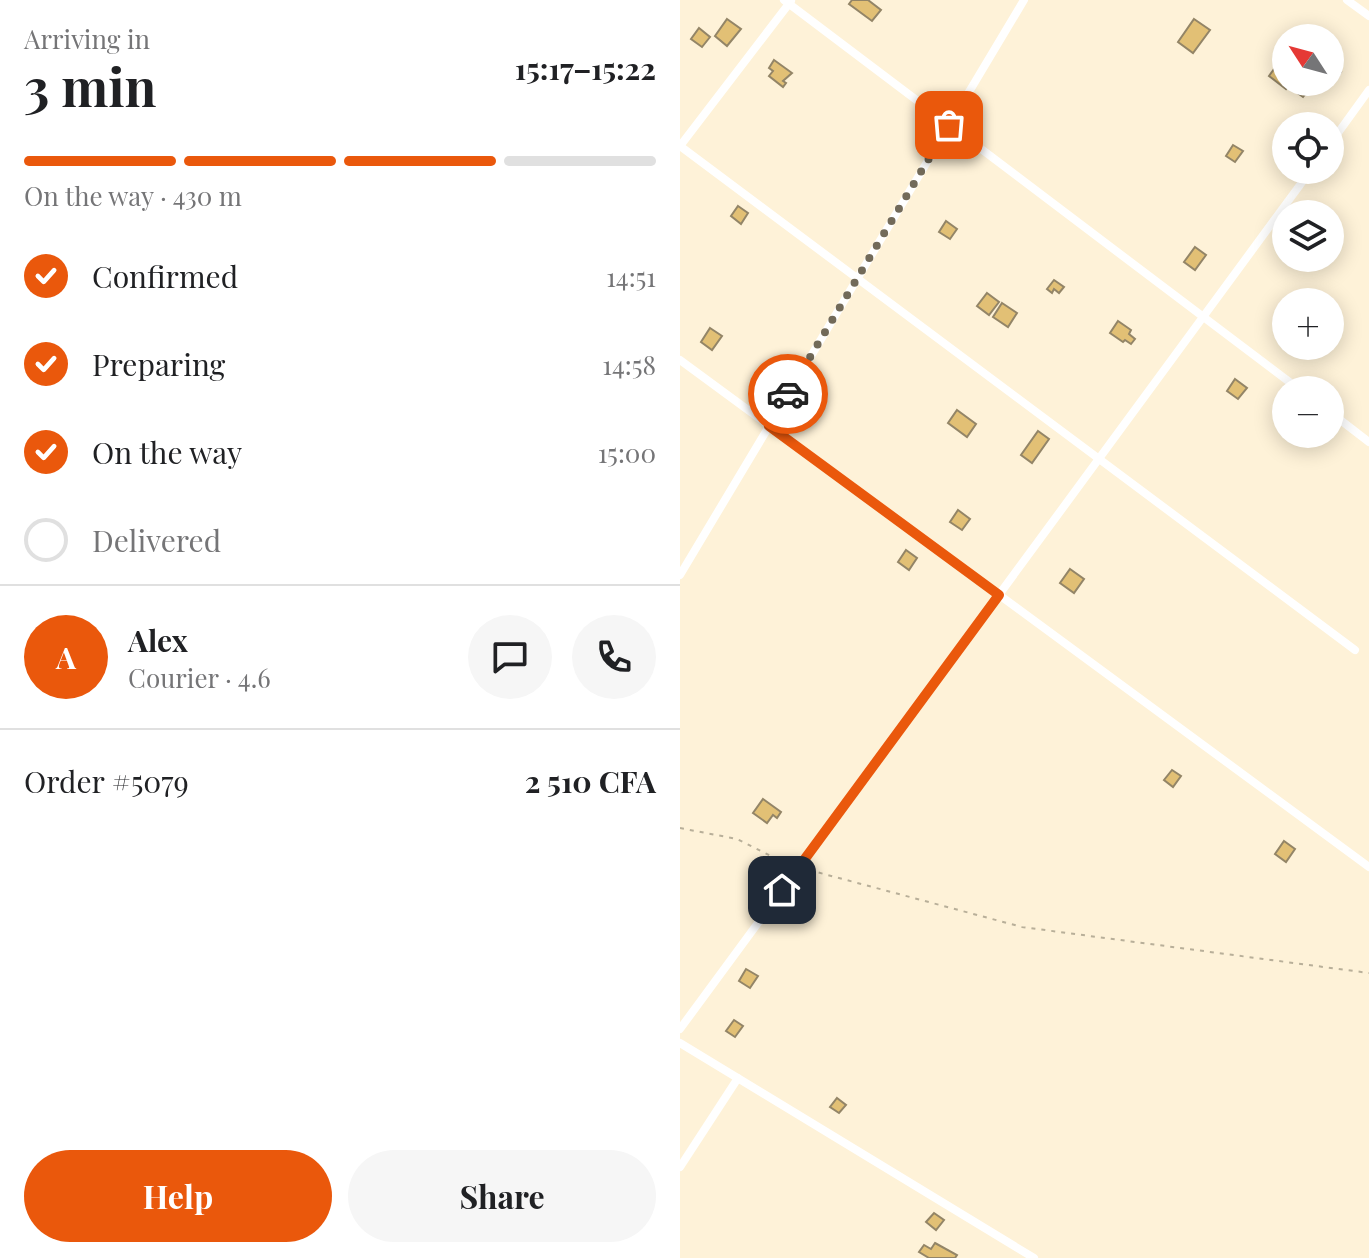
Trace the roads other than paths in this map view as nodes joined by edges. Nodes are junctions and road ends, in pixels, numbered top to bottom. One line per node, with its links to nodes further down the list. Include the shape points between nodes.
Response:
1 (1024, 0): 6 (street)
2 (1347, 0): 4 (street)
3 (788, 1): 6 (street); 8 (street)
4 (1369, 16)
5 (1369, 90): 7 (street)
6 (949, 125): 10 (street); 11 (street)
7 (1344, 125)
8 (680, 146): 10 (street)
9 (1301, 184): 11 (street)
10 (857, 278): 15 (street); 17 (street)
11 (1203, 317): 13 (street); 17 (street)
12 (680, 360): 15 (street)
13 (1281, 376)
14 (1344, 423): 16 (street)
15 (769, 426): 18 (street); 19 (street)
16 (1369, 442)
17 (1099, 459): 19 (street); 20 (street)
18 (680, 575)
19 (999, 595): 21 (street); 22 (street)
20 (1355, 650)
21 (1369, 867)
22 (680, 1029)
23 (680, 1043): 24 (street)
24 (738, 1078): 25 (street); 26 (street)
25 (680, 1167)
26 (1034, 1258)

